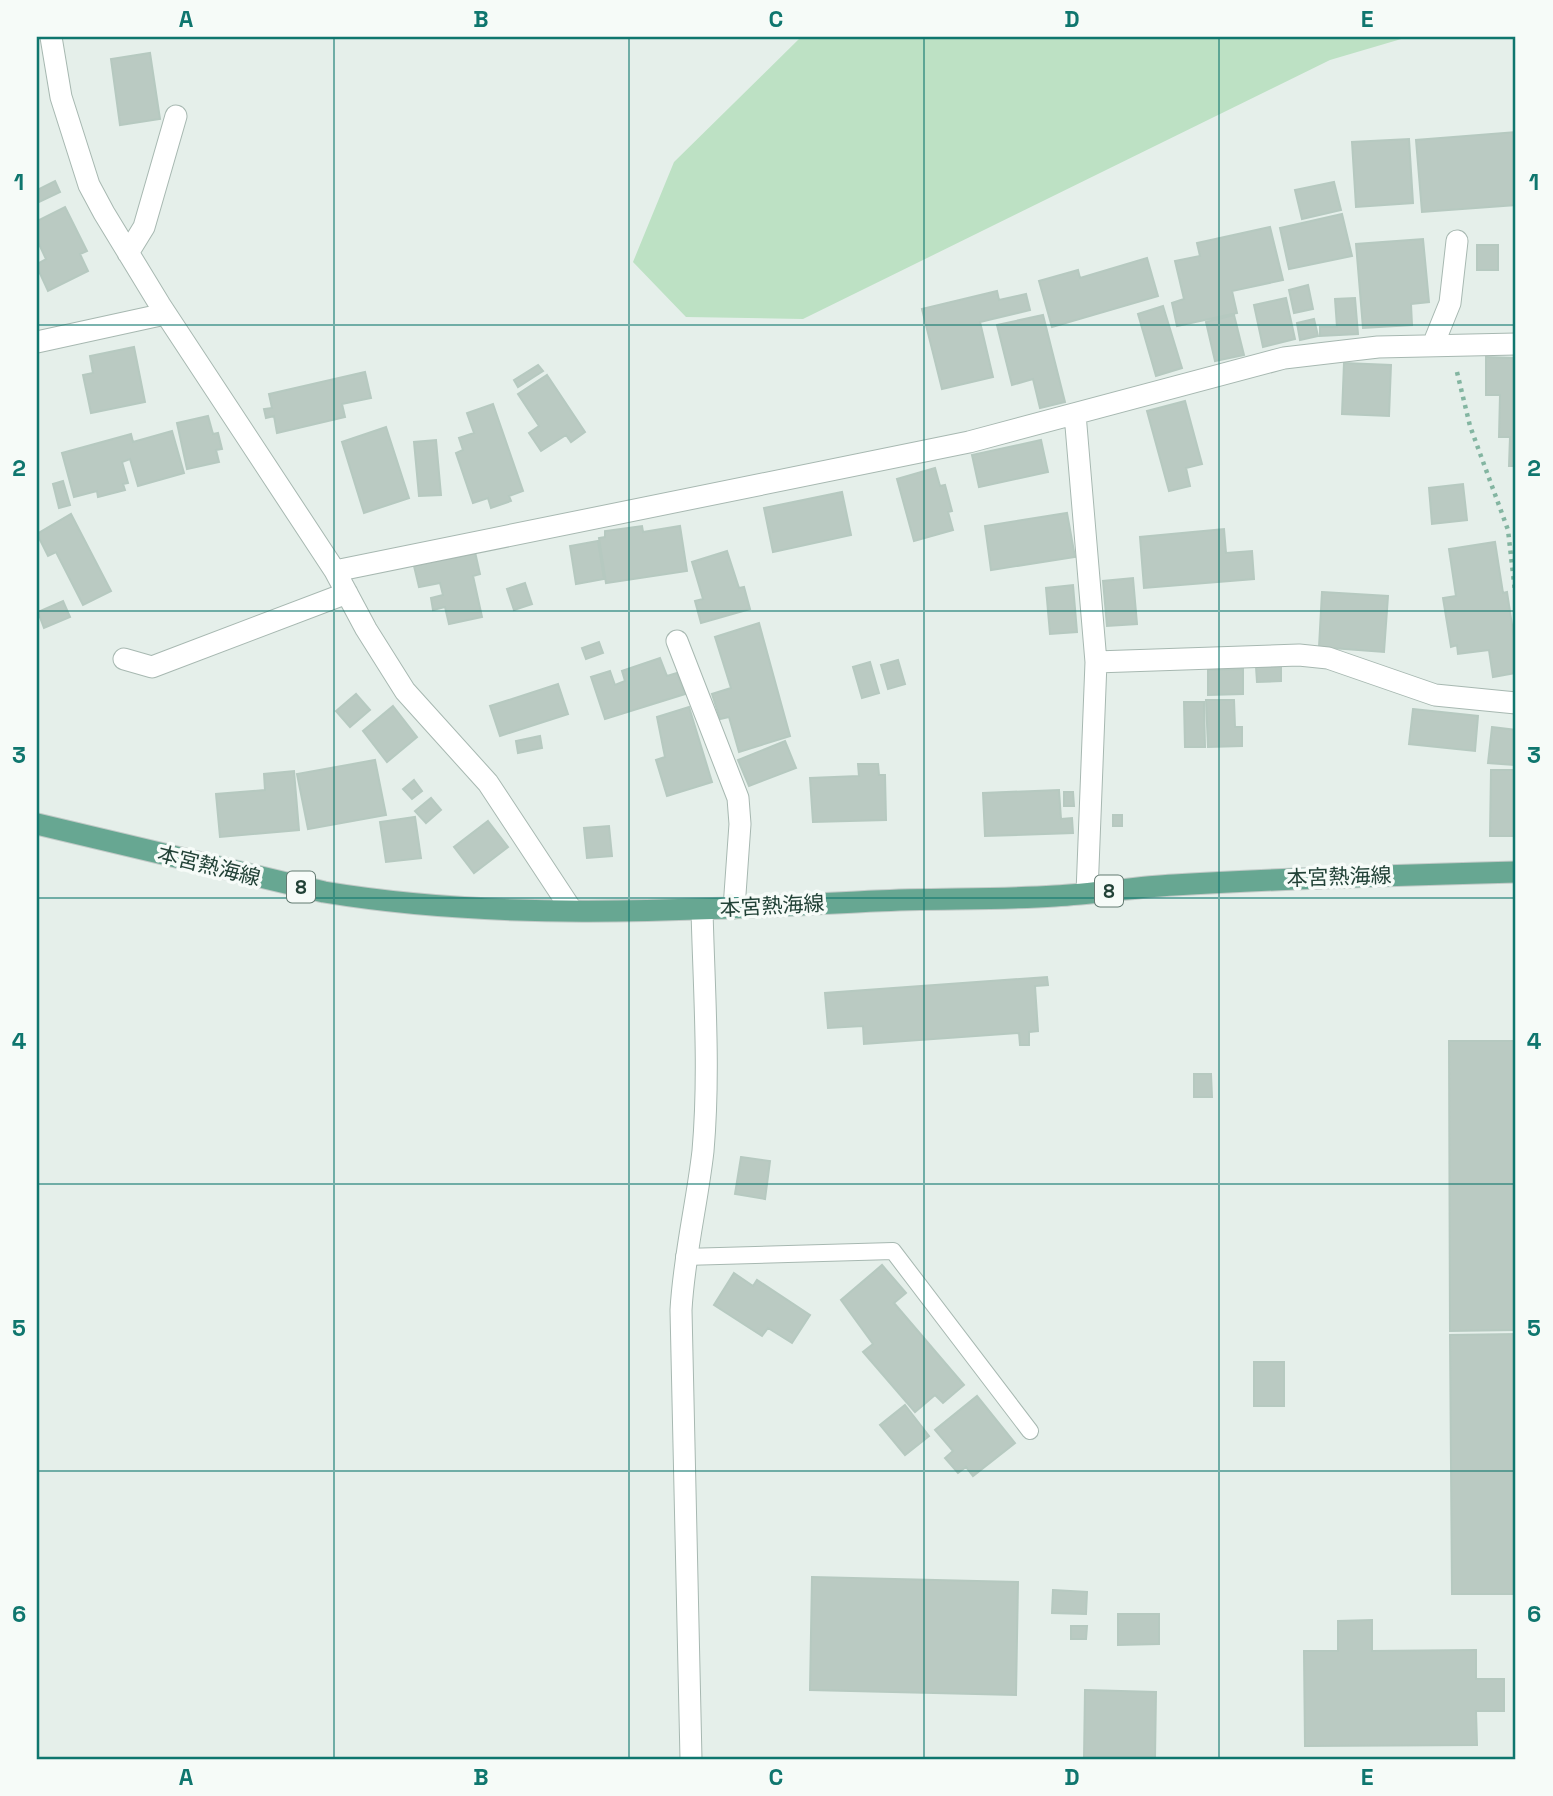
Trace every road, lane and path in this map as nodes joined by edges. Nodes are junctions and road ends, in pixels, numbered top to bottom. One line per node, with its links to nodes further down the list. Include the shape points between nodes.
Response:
1 (51, 37): 4 (street, via 61,97 89,185)
2 (176, 116): 4 (street, via 144,227)
3 (1457, 241): 8 (street)
4 (128, 253): 5 (street)
5 (165, 314): 6 (street); 10 (street)
6 (37, 342)
7 (1516, 344): 8 (street)
8 (1442, 345): 9 (street, via 1284,358); 12 (path, via 1508,530)
9 (1075, 414): 10 (street, via 969,442); 15 (street)
10 (335, 571): 11 (street)
11 (347, 593): 14 (street, via 152,667); 21 (street, via 405,691 488,783)
12 (1516, 600)
13 (677, 641): 20 (street, via 738,798)
14 (124, 659)
15 (1096, 662): 16 (street, via 1299,655 1328,658 1435,695); 19 (street)
16 (1516, 703)
17 (37, 824): 21 (main road, 本宮熱海線 / 8, via 244,876 371,900)
18 (1516, 872): 19 (main road, 本宮熱海線 / 8, via 1172,885)
19 (1087, 893): 20 (main road, 本宮熱海線 / 8)
20 (734, 908): 22 (main road, 本宮熱海線 / 8)
21 (571, 909): 22 (main road, 本宮熱海線 / 8)
22 (702, 910): 23 (street, via 703,1138)
23 (684, 1257): 24 (lane, via 893,1251); 25 (street, via 681,1310)
24 (1030, 1432)
25 (691, 1759)

